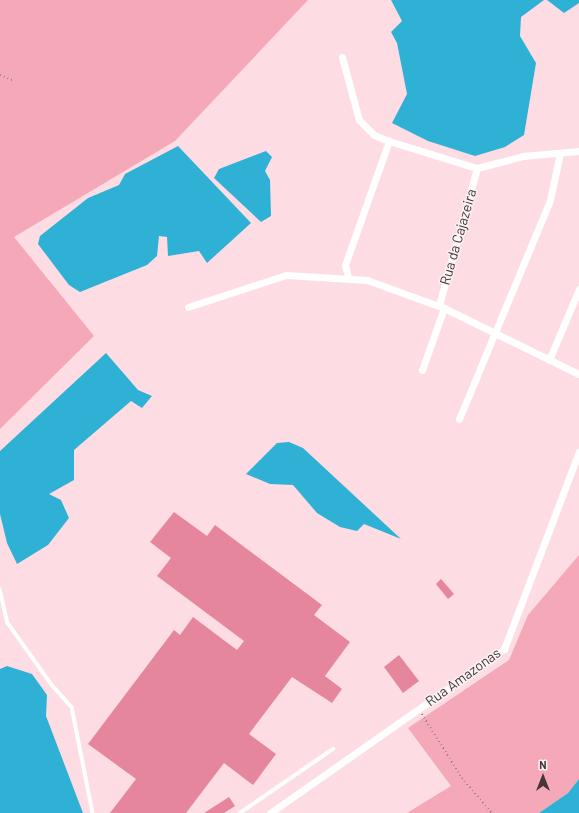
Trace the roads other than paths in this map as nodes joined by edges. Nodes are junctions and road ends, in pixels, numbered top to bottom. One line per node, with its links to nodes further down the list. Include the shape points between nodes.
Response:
1 (342, 57): 2 (street, via 359,120 374,135)
2 (389, 141): 5 (street); 6 (street, via 345,265)
3 (579, 151): 4 (street)
4 (560, 153): 5 (street, via 523,156); 10 (street, via 550,200)
5 (478, 168): 8 (street, Rua da Cajazeira)
6 (348, 277): 8 (street, via 376,283); 9 (street, via 286,275)
7 (579, 289): 11 (street)
8 (442, 306): 10 (street); 12 (street, Rua da Cajazeira)
9 (188, 307)
10 (496, 334): 11 (street); 14 (street)
11 (549, 360): 13 (street)
12 (422, 370)
13 (579, 374)
14 (459, 419)
15 (579, 452): 20 (street, Rua Amazonas, via 504,649)
16 (0, 589): 18 (lane, via 8,623 52,685 72,707)
17 (333, 749): 19 (lane)
18 (93, 813)
19 (240, 813)
20 (270, 813)

